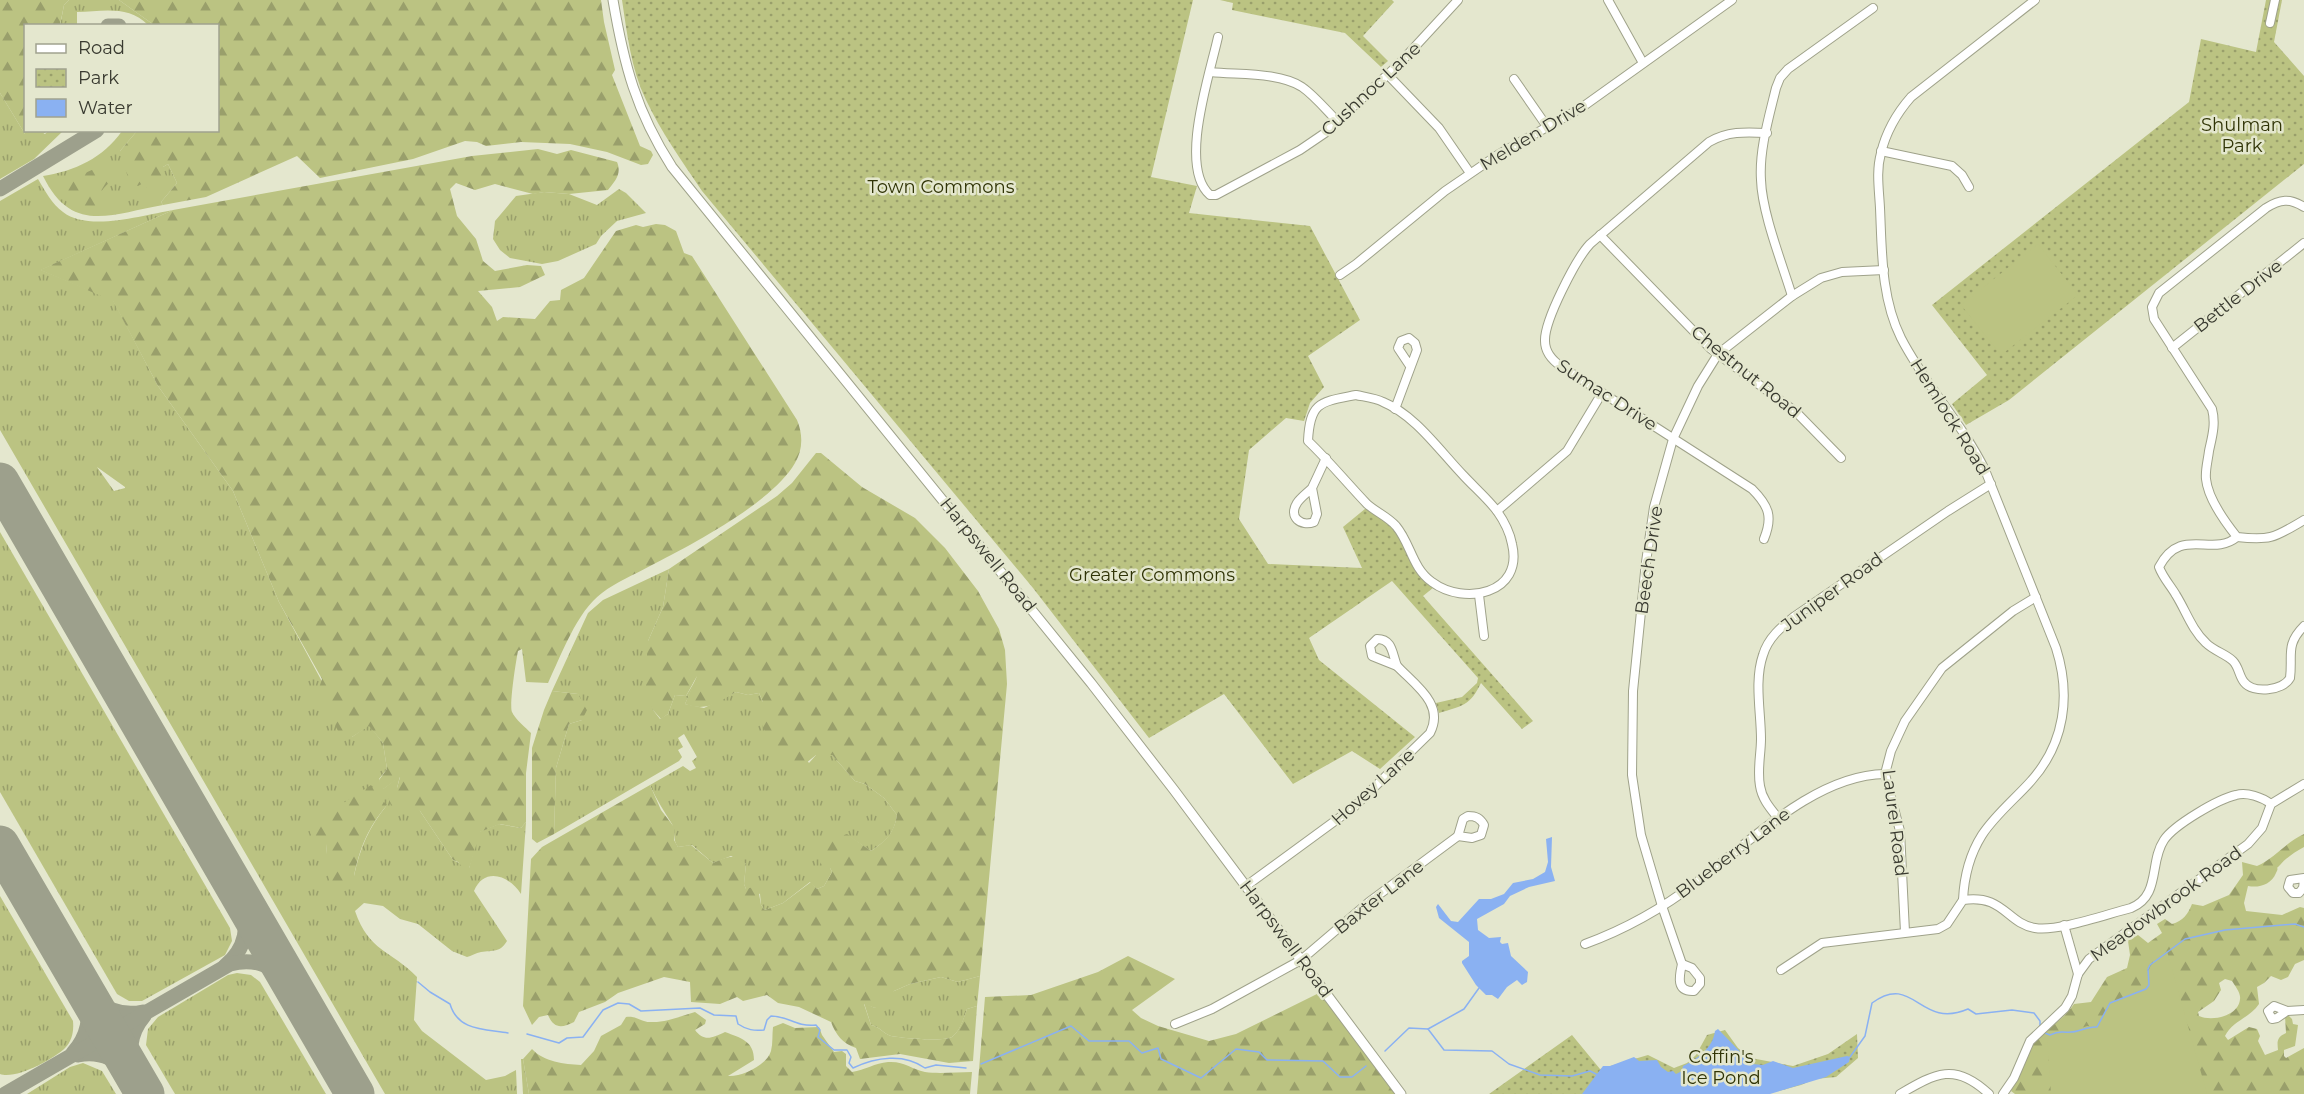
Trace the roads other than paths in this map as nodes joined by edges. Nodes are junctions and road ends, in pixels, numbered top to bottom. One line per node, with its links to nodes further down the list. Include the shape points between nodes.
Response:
1 (613, 0): 50 (main road, Harpswell Road, via 637,102 672,167 1091,682)
2 (1458, 0): 12 (street, Cushnoc Lane)
3 (1608, 0): 10 (street)
4 (1731, 0): 10 (street, Melden Drive)
5 (2034, 0): 17 (street, Hemlock Road, via 1911,97 1892,123)
6 (2276, 0): 8 (street)
7 (1873, 8): 16 (street, via 1780,78)
8 (2270, 23)
9 (1218, 37): 11 (street)
10 (1643, 63): 15 (street, Melden Drive)
11 (1211, 72): 14 (street, via 1292,81); 14 (street, Cushnoc Lane, via 1195,152 1198,179 1210,195 1221,193 1300,150)
12 (1388, 75): 14 (street, Cushnoc Lane); 18 (street, via 1439,128)
13 (1514, 79): 15 (street)
14 (1338, 123)
15 (1548, 128): 18 (street, Melden Drive)
16 (1767, 133): 21 (street, Sumac Drive, via 1738,132 1709,142); 25 (street, via 1760,176 1762,196)
17 (1881, 151): 19 (street, via 1952,166); 23 (street, Hemlock Road, via 1878,165)
18 (1470, 173): 24 (street, Melden Drive)
19 (1969, 187)
20 (2304, 207): 26 (street, via 2289,200 2274,203 2159,293 2152,313)
21 (1600, 235): 27 (street, Chestnut Road); 29 (street, Sumac Drive, via 1577,261 1545,339 1551,359)
22 (2304, 243): 26 (street, Bettle Drive)
23 (1884, 270): 25 (street, Beech Drive, via 1835,273); 34 (street, Hemlock Road, via 1890,313 1901,338 1972,446)
24 (1340, 275)
25 (1792, 296): 27 (street, Beech Drive)
26 (2172, 348): 38 (street, via 2212,409 2214,428 2206,483)
27 (1718, 354): 31 (street, Beech Drive); 33 (street, Chestnut Road, via 1796,412)
28 (1410, 366): 30 (street)
29 (1602, 393): 31 (street, Sumac Drive); 36 (street, via 1567,451)
30 (1395, 410): 32 (street, via 1383,402 1356,395 1323,402 1309,418 1308,441); 36 (street, via 1413,421)
31 (1673, 439): 39 (street, Sumac Drive, via 1756,493 1770,518); 52 (street, Beech Drive, via 1654,507 1633,692 1632,775 1641,835)
32 (1326, 458): 35 (street); 40 (street, via 1369,506 1395,524 1409,545 1417,568 1433,583 1455,592)
33 (1841, 458)
34 (1991, 484): 41 (street, Hemlock Road); 48 (street, Juniper Road, via 1795,616 1779,628 1767,645 1759,679 1759,780 1764,798)
35 (1311, 488)
36 (1497, 511): 40 (street, via 1512,544 1512,568 1497,587)
37 (2304, 520): 38 (street, via 2272,538)
38 (2237, 537): 42 (street, via 2223,544 2182,545 2159,567 2198,633 2232,660 2245,684 2272,688 2282,686 2290,678 2289,653)
39 (1764, 539)
40 (1479, 595): 43 (street)
41 (2036, 597): 45 (street, Laurel Road, via 1942,668 1900,730); 51 (street, Hemlock Road, via 2060,661 2064,685 2062,722 2055,744 2038,772 1976,845)
42 (2304, 626)
43 (1484, 636)
44 (1397, 666): 50 (street, Hovey Lane, via 1432,704 1434,723 1430,733 1354,807)
45 (1885, 774): 48 (street, Blueberry Lane, via 1862,777 1829,789); 54 (street, Laurel Road, via 1900,831)
46 (2304, 784): 47 (street)
47 (2271, 804): 53 (street, via 2239,795 2206,810 2164,840 2152,885 2140,903); 59 (street, Meadowbrook Road, via 2262,828 2248,844 2089,959)
48 (1778, 818): 52 (street, Blueberry Lane)
49 (1458, 836): 56 (street, Baxter Lane, via 1359,910)
50 (1246, 886): 56 (main road, Harpswell Road)
51 (1963, 900): 53 (street, via 1994,903 2035,928); 54 (street, via 1942,927)
52 (1662, 906): 55 (street, Blueberry Lane); 57 (street, Beech Drive)
53 (2064, 926): 59 (street)
54 (1905, 932): 58 (street, via 1822,943)
55 (1585, 944)
56 (1301, 960): 62 (street, Baxter Lane, via 1212,1009); 63 (main road, Harpswell Road)
57 (1682, 964)
58 (1781, 970)
59 (2078, 974): 66 (street, Meadowbrook Road, via 2065,1008 2030,1041)
60 (2304, 1010): 61 (street)
61 (2287, 1011)
62 (1175, 1024)
63 (1401, 1094)
64 (1900, 1094): 65 (street, via 1932,1076 1947,1073 1970,1079)
65 (1989, 1094)
66 (2003, 1094)

